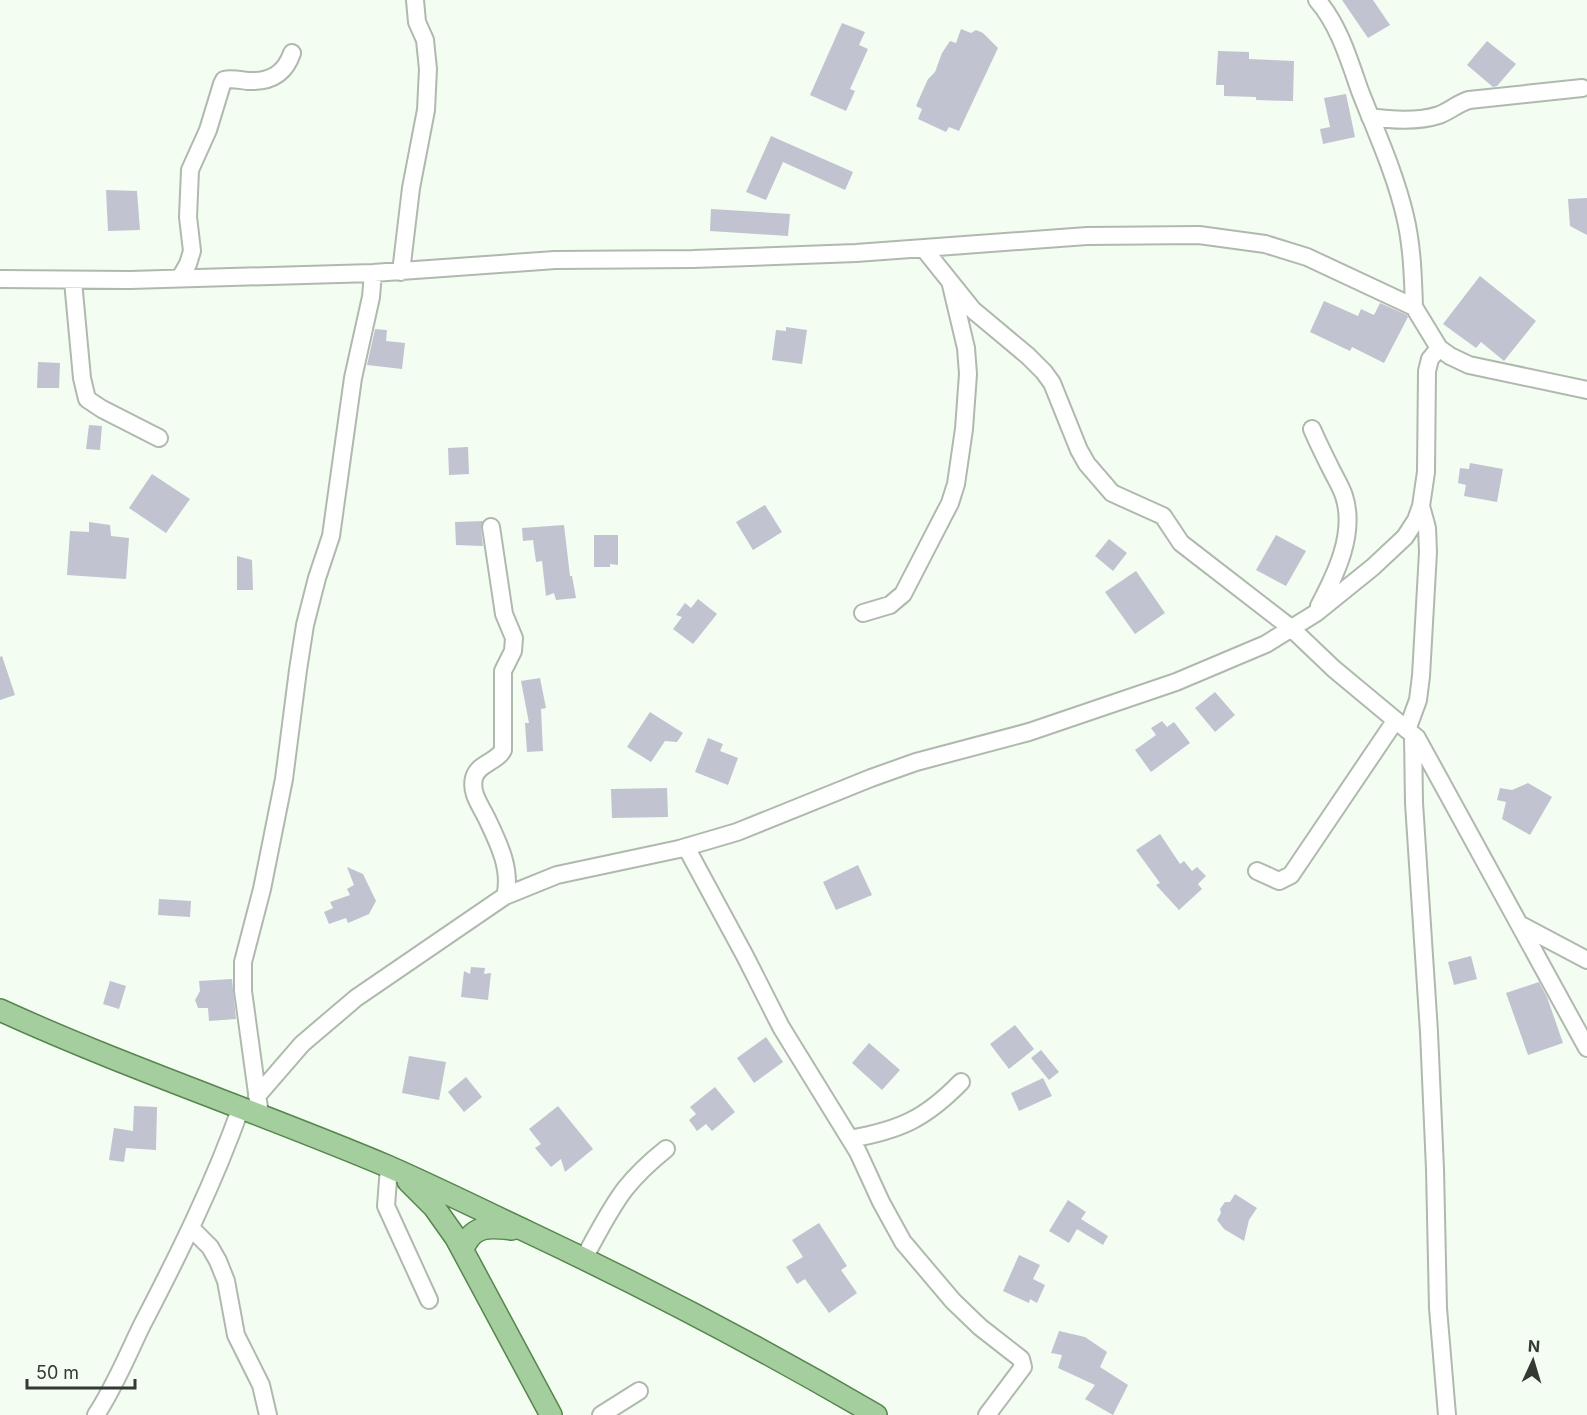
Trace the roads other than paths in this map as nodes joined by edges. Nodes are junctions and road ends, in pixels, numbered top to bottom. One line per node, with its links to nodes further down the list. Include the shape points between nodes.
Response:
1 (415, 0): 7 (street, via 428,69 426,110)
2 (1317, 0): 5 (street, via 1344,47)
3 (292, 53): 9 (street, via 283,72 275,77 257,81 228,79 222,84 190,170 188,217 192,251)
4 (1582, 88): 5 (street, via 1469,100 1432,117)
5 (1370, 117): 13 (street, via 1405,216)
6 (924, 249): 7 (street, via 693,260 555,260); 12 (street); 13 (street, via 1087,236 1199,235 1265,244 1307,257)
7 (400, 272): 8 (street)
8 (373, 273): 9 (street); 32 (street, via 353,378 331,536 305,625 284,778 243,962)
9 (180, 278): 11 (street)
10 (0, 279): 11 (street)
11 (73, 281): 17 (street, via 87,399)
12 (950, 282): 20 (street, via 966,348 968,374 956,484 942,520 903,594 890,605); 22 (street, via 973,310 1044,372 1059,398 1079,450 1102,483 1112,493 1163,516 1181,543)
13 (1414, 307): 14 (street)
14 (1439, 348): 15 (street, via 1469,365); 18 (street, via 1427,371 1426,472)
15 (1587, 390)
16 (1312, 429): 21 (street, via 1344,495 1347,510 1342,555)
17 (159, 438)
18 (1421, 506): 21 (street, via 1405,537); 23 (street, via 1428,552 1421,665 1418,700)
19 (491, 527): 26 (street, via 504,614 514,638 513,651 503,671 503,750 479,768 472,788 507,868)
20 (863, 613)
21 (1316, 613): 22 (street)
22 (1291, 628): 23 (street); 24 (street, via 1266,644 1176,682 1029,732 916,762 737,832)
23 (1405, 728): 25 (street, via 1292,875 1279,881); 27 (street, via 1417,738); 50 (street, via 1414,803 1432,1100 1437,1287)
24 (686, 847): 26 (street, via 557,875); 33 (street, via 781,1027)
25 (1257, 871)
26 (505, 896): 32 (street, via 356,998 302,1044)
27 (1521, 925): 28 (street); 30 (street)
28 (1587, 960)
29 (0, 1010): 32 (main road, via 58,1036)
30 (1587, 1048)
31 (961, 1082): 33 (street, via 910,1122 886,1132)
32 (253, 1106): 35 (main road); 37 (street, via 224,1156)
33 (850, 1139): 49 (street, via 903,1242 953,1301 1023,1363)
34 (666, 1149): 40 (street, via 625,1189)
35 (389, 1167): 36 (main road); 41 (main road, via 434,1207); 42 (street, via 386,1206)
36 (445, 1192): 38 (main road); 39 (main road, via 457,1211)
37 (191, 1228): 44 (street); 45 (street, via 218,1261 226,1281 236,1335 261,1385)
38 (525, 1230): 39 (main road, via 482,1228 471,1234); 40 (main road)
39 (466, 1243): 41 (main road)
40 (584, 1258): 48 (main road, via 699,1316)
41 (472, 1267): 46 (main road)
42 (429, 1300)
43 (639, 1391): 47 (street)
44 (96, 1415)
45 (268, 1415)
46 (551, 1415)
47 (601, 1415)
48 (876, 1415)
49 (987, 1415)
50 (1446, 1415)

